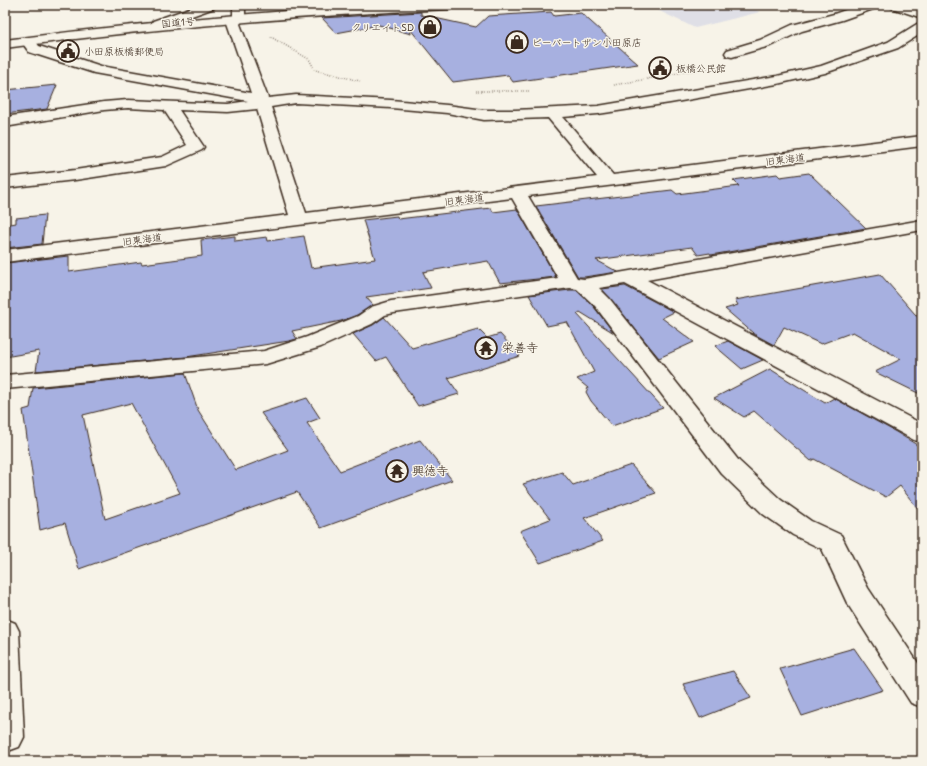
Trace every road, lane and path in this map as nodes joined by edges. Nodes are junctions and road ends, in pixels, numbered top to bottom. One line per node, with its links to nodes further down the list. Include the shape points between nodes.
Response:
1 (210, 5): 9 (main road)
2 (448, 5): 7 (main road, 国道1号)
3 (674, 5): 4 (main road)
4 (682, 5)
5 (872, 5): 14 (main road, via 797,28 764,43)
6 (896, 5): 8 (main road)
7 (239, 11): 9 (main road, 国道1号); 19 (main road, via 233,23)
8 (922, 14)
9 (157, 24): 12 (main road, 国道1号)
10 (922, 28): 21 (main road, via 893,45 825,69 670,99 598,110)
11 (267, 34): 15 (path, via 309,58 315,70)
12 (28, 41): 13 (main road, 国道1号); 19 (main road, via 34,49 99,70)
13 (5, 44)
14 (732, 53): 16 (path, via 716,67)
15 (361, 81)
16 (614, 85)
17 (472, 91): 18 (path)
18 (532, 91)
19 (261, 101): 20 (main road, via 228,108); 21 (main road, via 296,99 391,104 484,115); 27 (main road)
20 (168, 105): 22 (main road, via 104,106); 25 (main road, via 196,147 166,161)
21 (552, 113): 24 (main road)
22 (5, 122)
23 (922, 141): 24 (main road, 旧東海道)
24 (608, 180): 26 (main road, 旧東海道)
25 (5, 183)
26 (517, 192): 27 (main road, 旧東海道); 31 (main road)
27 (299, 220): 29 (main road, 旧東海道)
28 (922, 225): 30 (main road)
29 (5, 256)
30 (627, 277): 31 (main road); 33 (main road)
31 (577, 283): 32 (main road, via 391,307 314,342 266,357); 35 (main road, via 602,302 730,467 772,507 802,528 832,542 857,595)
32 (5, 382)
33 (922, 434)
34 (5, 631): 36 (main road)
35 (922, 694)
36 (8, 737)

